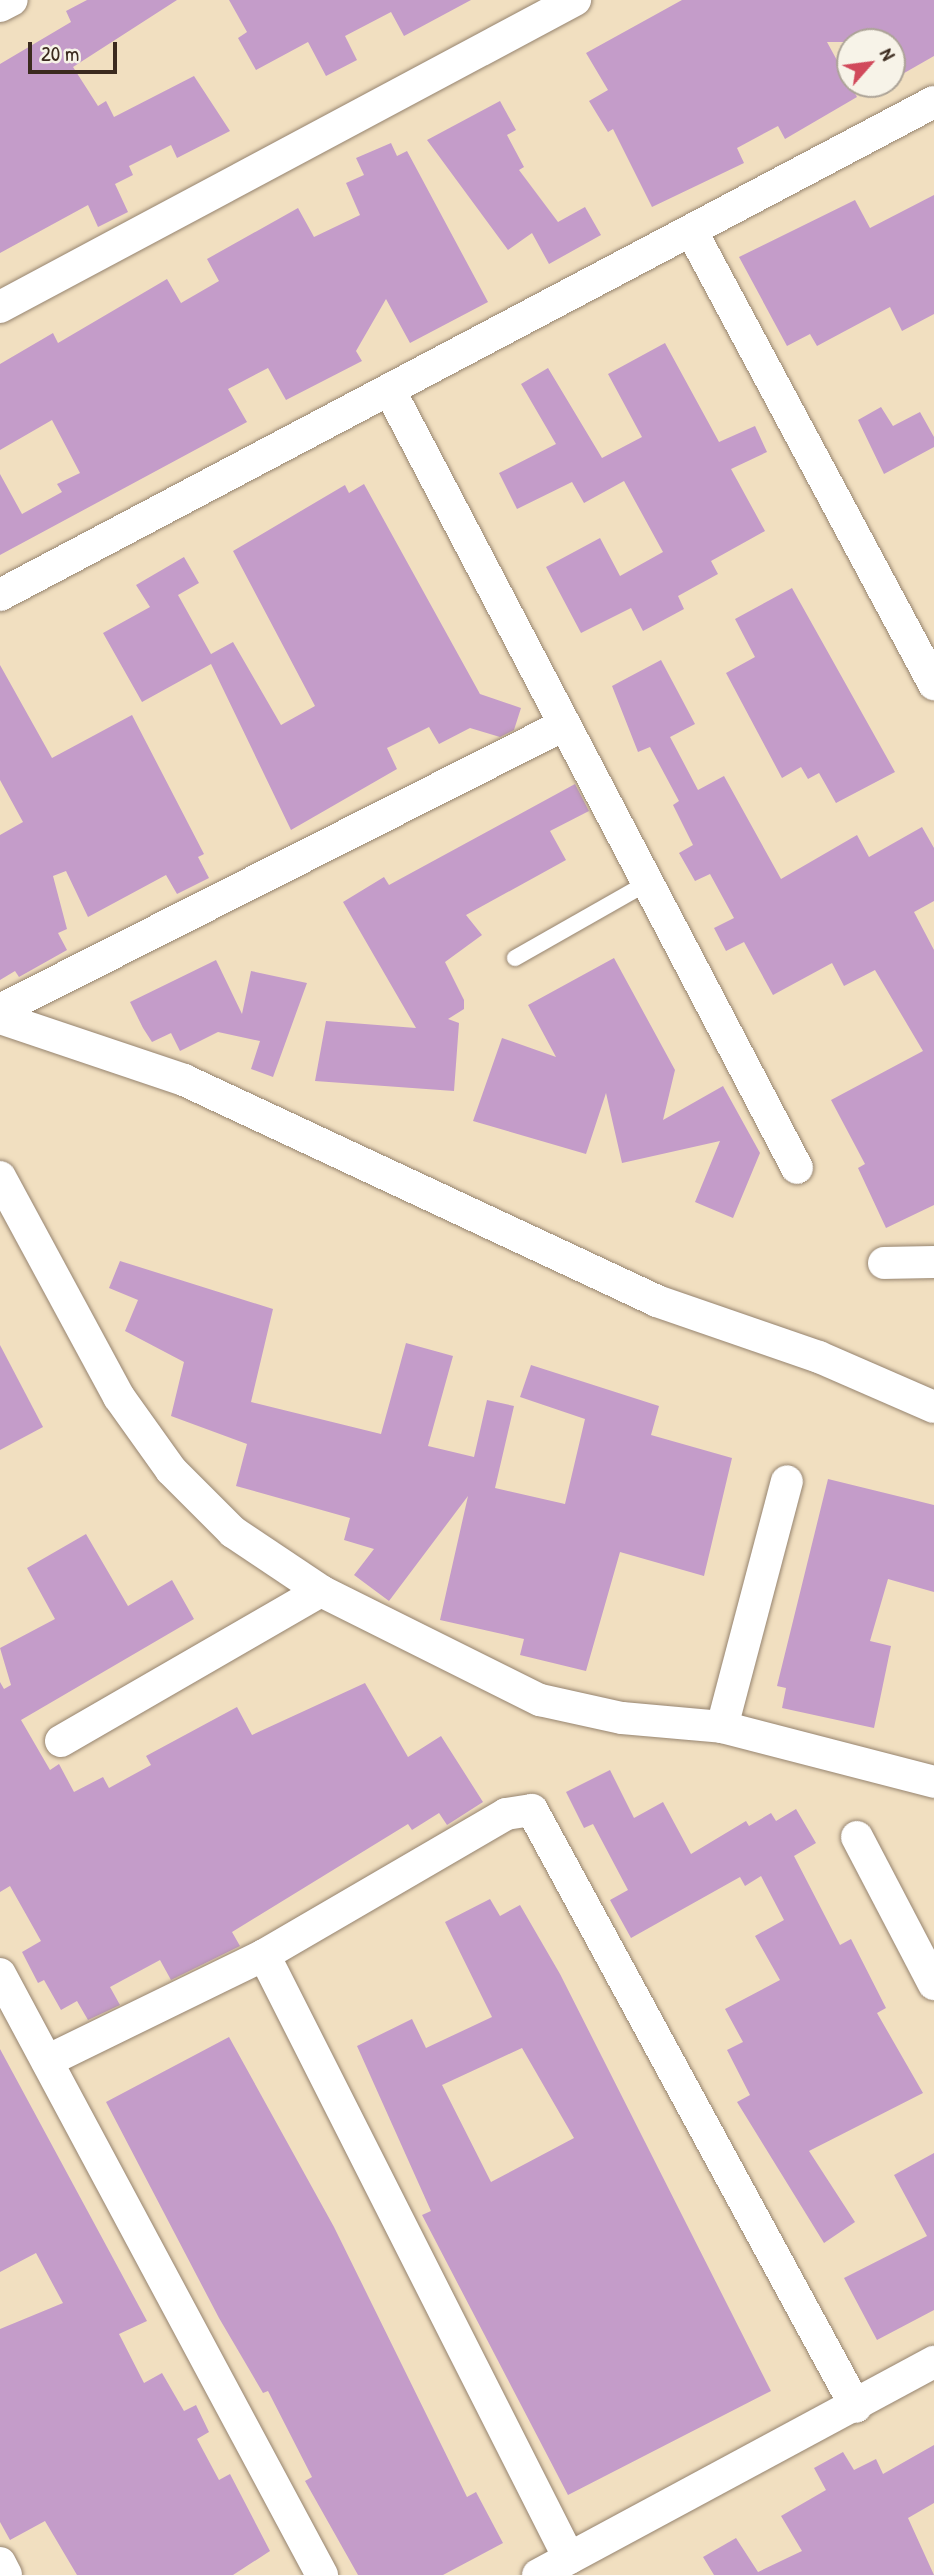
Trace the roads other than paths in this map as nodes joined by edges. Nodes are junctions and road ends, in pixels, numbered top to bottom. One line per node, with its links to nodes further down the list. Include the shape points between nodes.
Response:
1 (12, 0): 3 (street)
2 (575, 0): 6 (street)
3 (0, 6)
4 (934, 102): 5 (street)
5 (692, 232): 7 (street); 9 (street)
6 (0, 307)
7 (390, 391): 8 (street); 10 (street)
8 (0, 595)
9 (934, 684)
10 (562, 726): 11 (street); 13 (street)
11 (649, 882): 12 (lane); 15 (street)
12 (515, 958)
13 (0, 1010)
14 (0, 1018): 19 (street, via 184,1080 657,1301 819,1357)
15 (797, 1168)
16 (0, 1177): 21 (street, via 119,1397 171,1470 233,1532)
17 (934, 1262): 18 (street)
18 (884, 1263)
19 (934, 1408)
20 (788, 1481): 22 (street)
21 (321, 1591): 22 (street, via 540,1700 622,1718); 23 (street)
22 (722, 1727): 24 (street)
23 (61, 1741)
24 (934, 1782)
25 (857, 1837): 28 (street)
26 (264, 1955): 29 (street); 31 (street, via 506,1814 532,1810); 32 (street)
27 (0, 1974): 29 (street)
28 (934, 1984)
29 (47, 2061): 35 (street)
30 (934, 2362): 31 (street)
31 (856, 2407): 32 (street)
32 (569, 2558): 36 (street)
33 (0, 2563): 34 (street)
34 (6, 2575)
35 (322, 2575)
36 (538, 2575)

